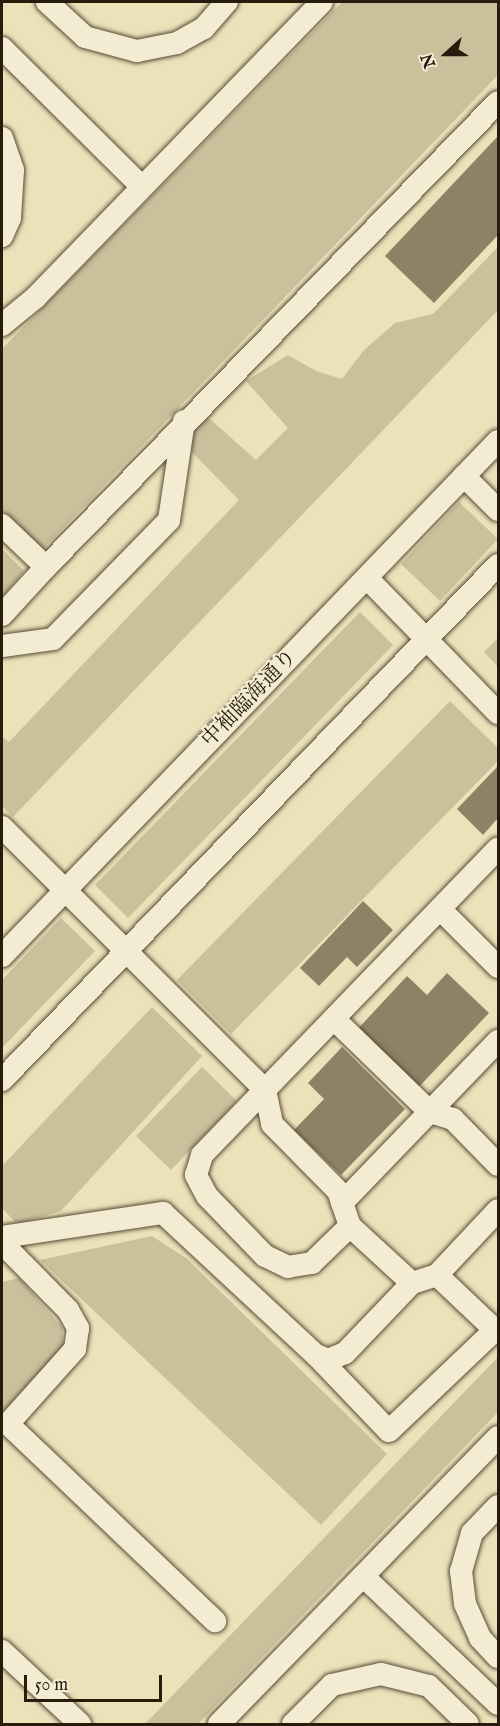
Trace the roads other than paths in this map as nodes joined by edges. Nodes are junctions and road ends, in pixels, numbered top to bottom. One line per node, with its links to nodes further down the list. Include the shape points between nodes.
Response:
1 (47, 2): 2 (street, via 85,38 137,51 177,43 204,28)
2 (227, 2)
3 (322, 2): 7 (street)
4 (2, 48): 7 (street)
5 (498, 102): 10 (street)
6 (2, 138): 8 (street, via 13,170 10,218)
7 (142, 187): 9 (street, via 35,298)
8 (2, 236)
9 (2, 325)
10 (184, 421): 16 (street); 20 (street, via 169,520 53,639)
11 (498, 441): 12 (street, 中袖臨海通り)
12 (464, 476): 13 (street); 17 (street, 中袖臨海通り)
13 (498, 510)
14 (2, 525): 16 (street)
15 (498, 565): 19 (street)
16 (46, 567): 18 (street)
17 (367, 578): 19 (street); 24 (street, 中袖臨海通り)
18 (2, 615)
19 (427, 639): 21 (street); 26 (street)
20 (2, 646)
21 (498, 713)
22 (2, 827): 24 (street)
23 (498, 848): 25 (street)
24 (66, 890): 26 (street); 27 (street, 中袖臨海通り)
25 (440, 909): 28 (street); 29 (street)
26 (125, 952): 31 (street); 32 (street)
27 (2, 956)
28 (498, 967)
29 (334, 1019): 32 (street); 33 (street)
30 (498, 1041): 33 (street)
31 (2, 1080)
32 (265, 1090): 35 (street, via 272,1124 338,1191); 37 (street, via 202,1155 196,1175 207,1196 265,1256 288,1267 312,1263)
33 (430, 1112): 34 (street, via 453,1119); 35 (street)
34 (498, 1165)
35 (342, 1203): 37 (street)
36 (498, 1210): 40 (street)
37 (350, 1226): 41 (street)
38 (2, 1237): 43 (street, via 163,1213)
39 (2, 1243): 47 (street, via 68,1310 78,1328 75,1349 8,1424)
40 (437, 1275): 41 (street); 42 (street)
41 (412, 1283): 43 (street, via 345,1353 328,1360)
42 (497, 1328): 43 (street, via 389,1431)
43 (316, 1355)
44 (498, 1437): 46 (street)
45 (498, 1506): 49 (street, via 472,1533 461,1571 465,1604 480,1638)
46 (363, 1576): 50 (street); 52 (street)
47 (215, 1621)
48 (2, 1651): 51 (street)
49 (498, 1657)
50 (498, 1704)
51 (80, 1725)
52 (219, 1725)
53 (293, 1725): 54 (street, via 332,1685 381,1674 429,1686)
54 (468, 1725)

